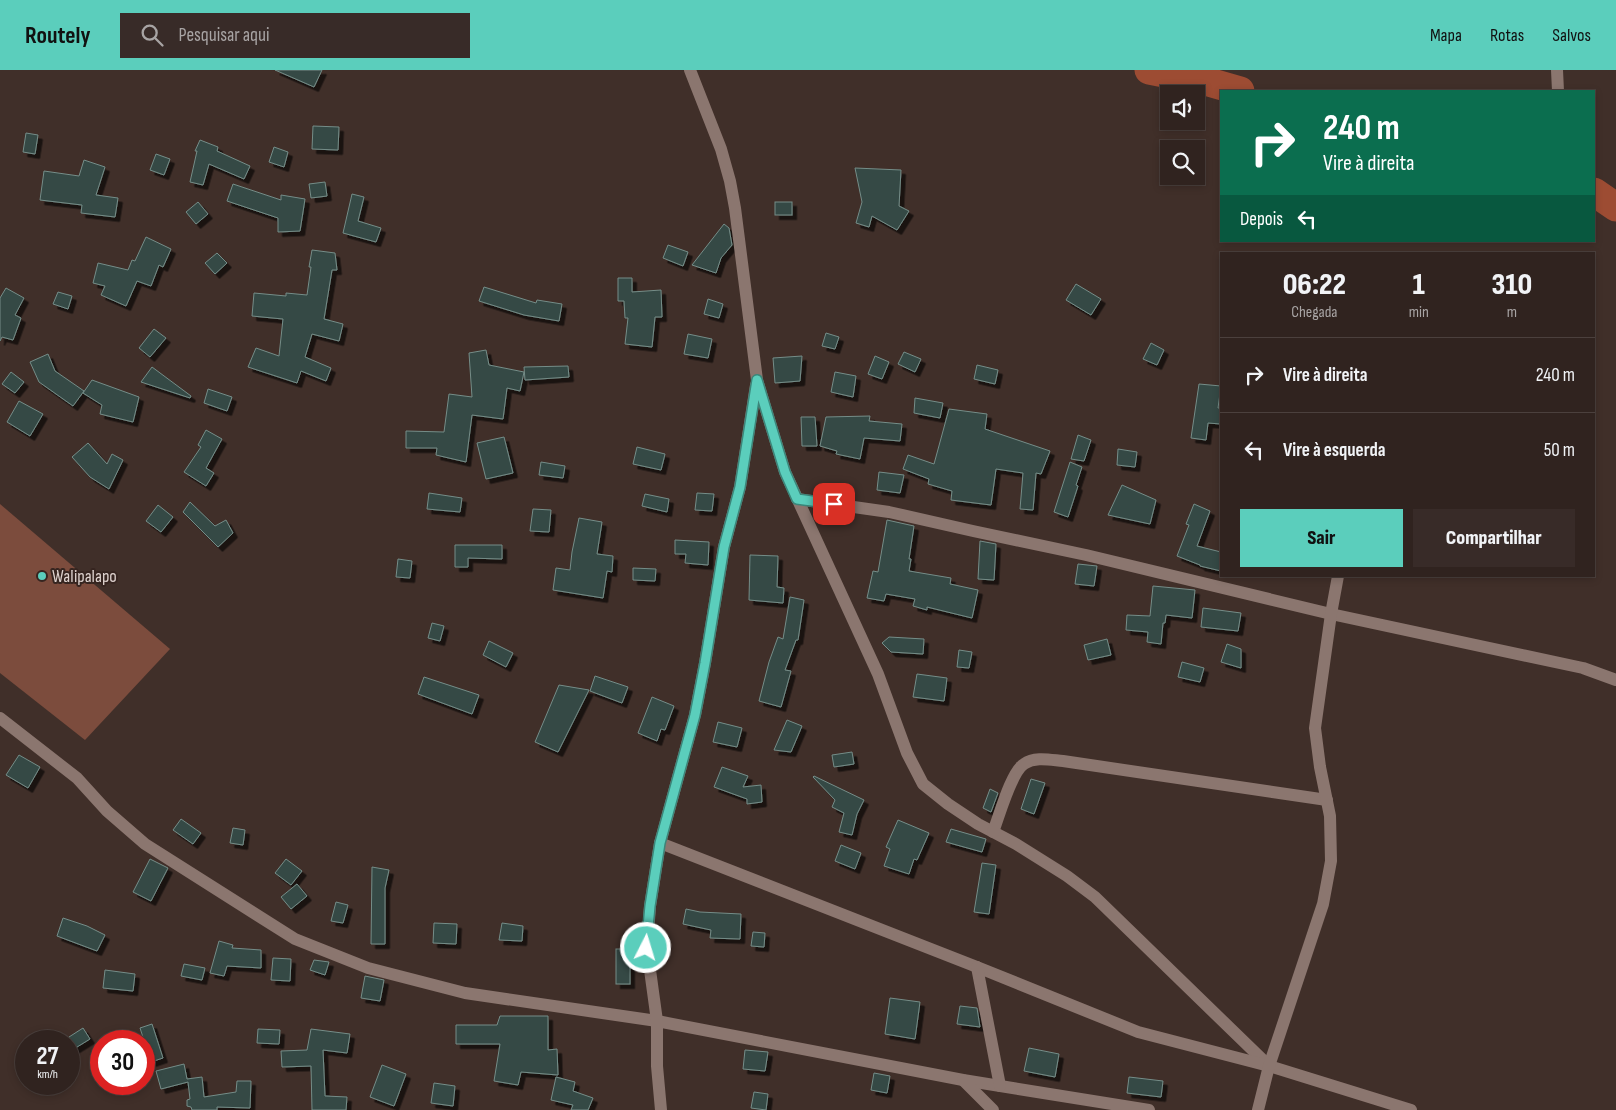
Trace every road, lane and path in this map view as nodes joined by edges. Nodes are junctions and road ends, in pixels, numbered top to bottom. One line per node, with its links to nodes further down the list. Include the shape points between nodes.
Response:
1 (690, 70): 4 (street, via 730,181)
2 (1557, 70): 3 (street)
3 (1558, 90)
4 (757, 380): 5 (street, via 785,472); 12 (street, via 740,487 722,556 695,715)
5 (797, 499): 7 (street, via 889,512); 11 (street, via 878,674 907,752 923,784)
6 (1338, 577): 7 (street)
7 (1331, 614): 8 (street, via 1584,668); 10 (street, via 1315,728)
8 (1616, 680)
9 (0, 718): 14 (street, via 77,778 107,812 145,844 295,939 368,968 465,993)
10 (1327, 800): 11 (street, via 1037,759 1024,763 1015,772); 15 (street, via 1331,861 1323,904)
11 (993, 832): 15 (street, via 1031,853 1095,897)
12 (660, 843): 13 (street); 14 (street, via 646,948)
13 (977, 966): 15 (street, via 1138,1032); 17 (street)
14 (656, 1021): 16 (street); 18 (street)
15 (1269, 1066): 21 (street); 22 (street)
16 (963, 1080): 17 (street); 19 (street)
17 (1000, 1086): 20 (street)
18 (661, 1110)
19 (993, 1110)
20 (1149, 1110)
21 (1258, 1110)
22 (1411, 1110)

